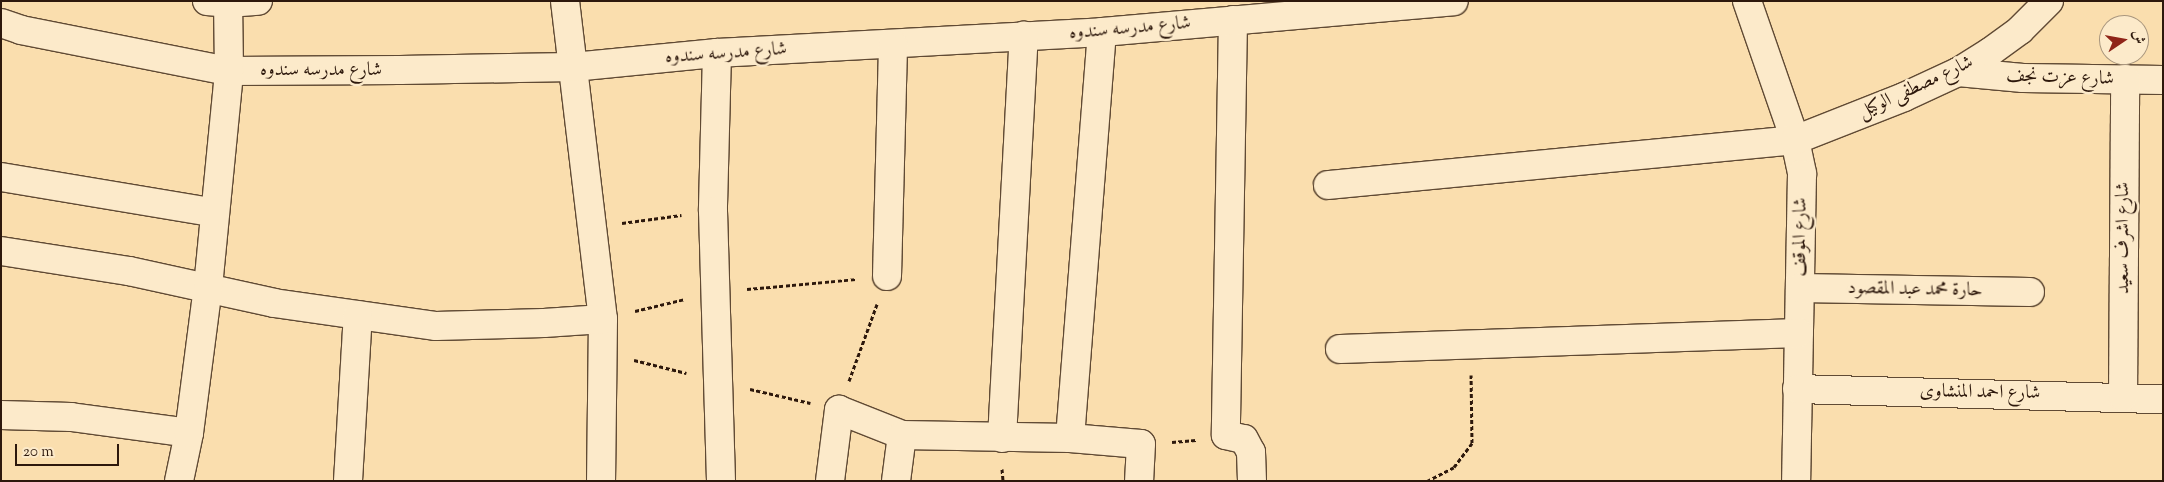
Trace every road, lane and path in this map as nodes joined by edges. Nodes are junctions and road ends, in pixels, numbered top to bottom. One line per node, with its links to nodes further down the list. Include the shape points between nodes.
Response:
1 (258, 1): 6 (street)
2 (566, 1): 13 (street)
3 (1454, 1): 7 (street, شارع مدرسه سندوه)
4 (1747, 1): 18 (street, شارع الموقف)
5 (2049, 1): 15 (street, شارع مصطفى الوكيل, via 2020,30)
6 (221, 2): 14 (street)
7 (1233, 20): 9 (street, شارع مدرسه سندوه); 43 (street)
8 (1, 23): 14 (street, شارع مدرسه سندوه, via 21,30)
9 (1102, 32): 10 (street, شارع مدرسه سندوه); 46 (street)
10 (1024, 36): 11 (street, شارع مدرسه سندوه); 45 (street)
11 (893, 44): 12 (street, شارع مدرسه سندوه); 25 (street)
12 (717, 53): 13 (street, شارع مدرسه سندوه); 21 (street)
13 (573, 67): 14 (street, شارع مدرسه سندوه); 23 (street)
14 (229, 71): 22 (street)
15 (1958, 72): 16 (street, شارع عزت نجف, via 2023,78); 18 (street, شارع مصطفى الوكيل)
16 (2125, 79): 17 (street, شارع عزت نجف); 38 (street, شارع اشرف سعيد)
17 (2163, 80)
18 (1795, 140): 20 (street, شارع مصطفى الوكيل); 27 (street, شارع الموقف, via 1802,174)
19 (1, 177): 22 (street)
20 (1328, 185)
21 (713, 211): 23 (path); 28 (street)
22 (215, 212): 26 (street)
23 (592, 227): 31 (street)
24 (1, 251): 26 (street)
25 (887, 276): 28 (path); 40 (path)
26 (208, 287): 30 (street, via 274,303); 42 (street)
27 (1800, 288): 29 (street, حارة محمد عبد المقصود); 32 (street, شارع الموقف)
28 (716, 292): 31 (path); 36 (street, via 715,337)
29 (2030, 292)
30 (358, 314): 31 (street, via 436,326); 49 (street)
31 (603, 319): 35 (street)
32 (1799, 333): 33 (street); 37 (street, شارع الموقف)
33 (1471, 344): 34 (street); 56 (path, via 1472,443 1454,468)
34 (1340, 348)
35 (603, 352): 36 (path); 50 (street)
36 (720, 382): 40 (path); 51 (street)
37 (1797, 389): 38 (street, شارع احمد المنشاوى); 57 (street, شارع الموقف)
38 (2123, 397): 39 (street, شارع احمد المنشاوى)
39 (2163, 399)
40 (839, 410): 44 (street); 52 (street)
41 (1, 415): 42 (street, via 72,417)
42 (189, 433): 48 (street)
43 (1226, 435): 47 (path); 55 (street, via 1244,440 1252,452)
44 (902, 436): 45 (street); 53 (street)
45 (1002, 438): 46 (street)
46 (1070, 438): 47 (street)
47 (1142, 444): 54 (street)
48 (179, 481)
49 (348, 481)
50 (601, 481)
51 (722, 481)
52 (830, 481)
53 (896, 481)
54 (1139, 481)
55 (1252, 481)
56 (1426, 481)
57 (1796, 481)

